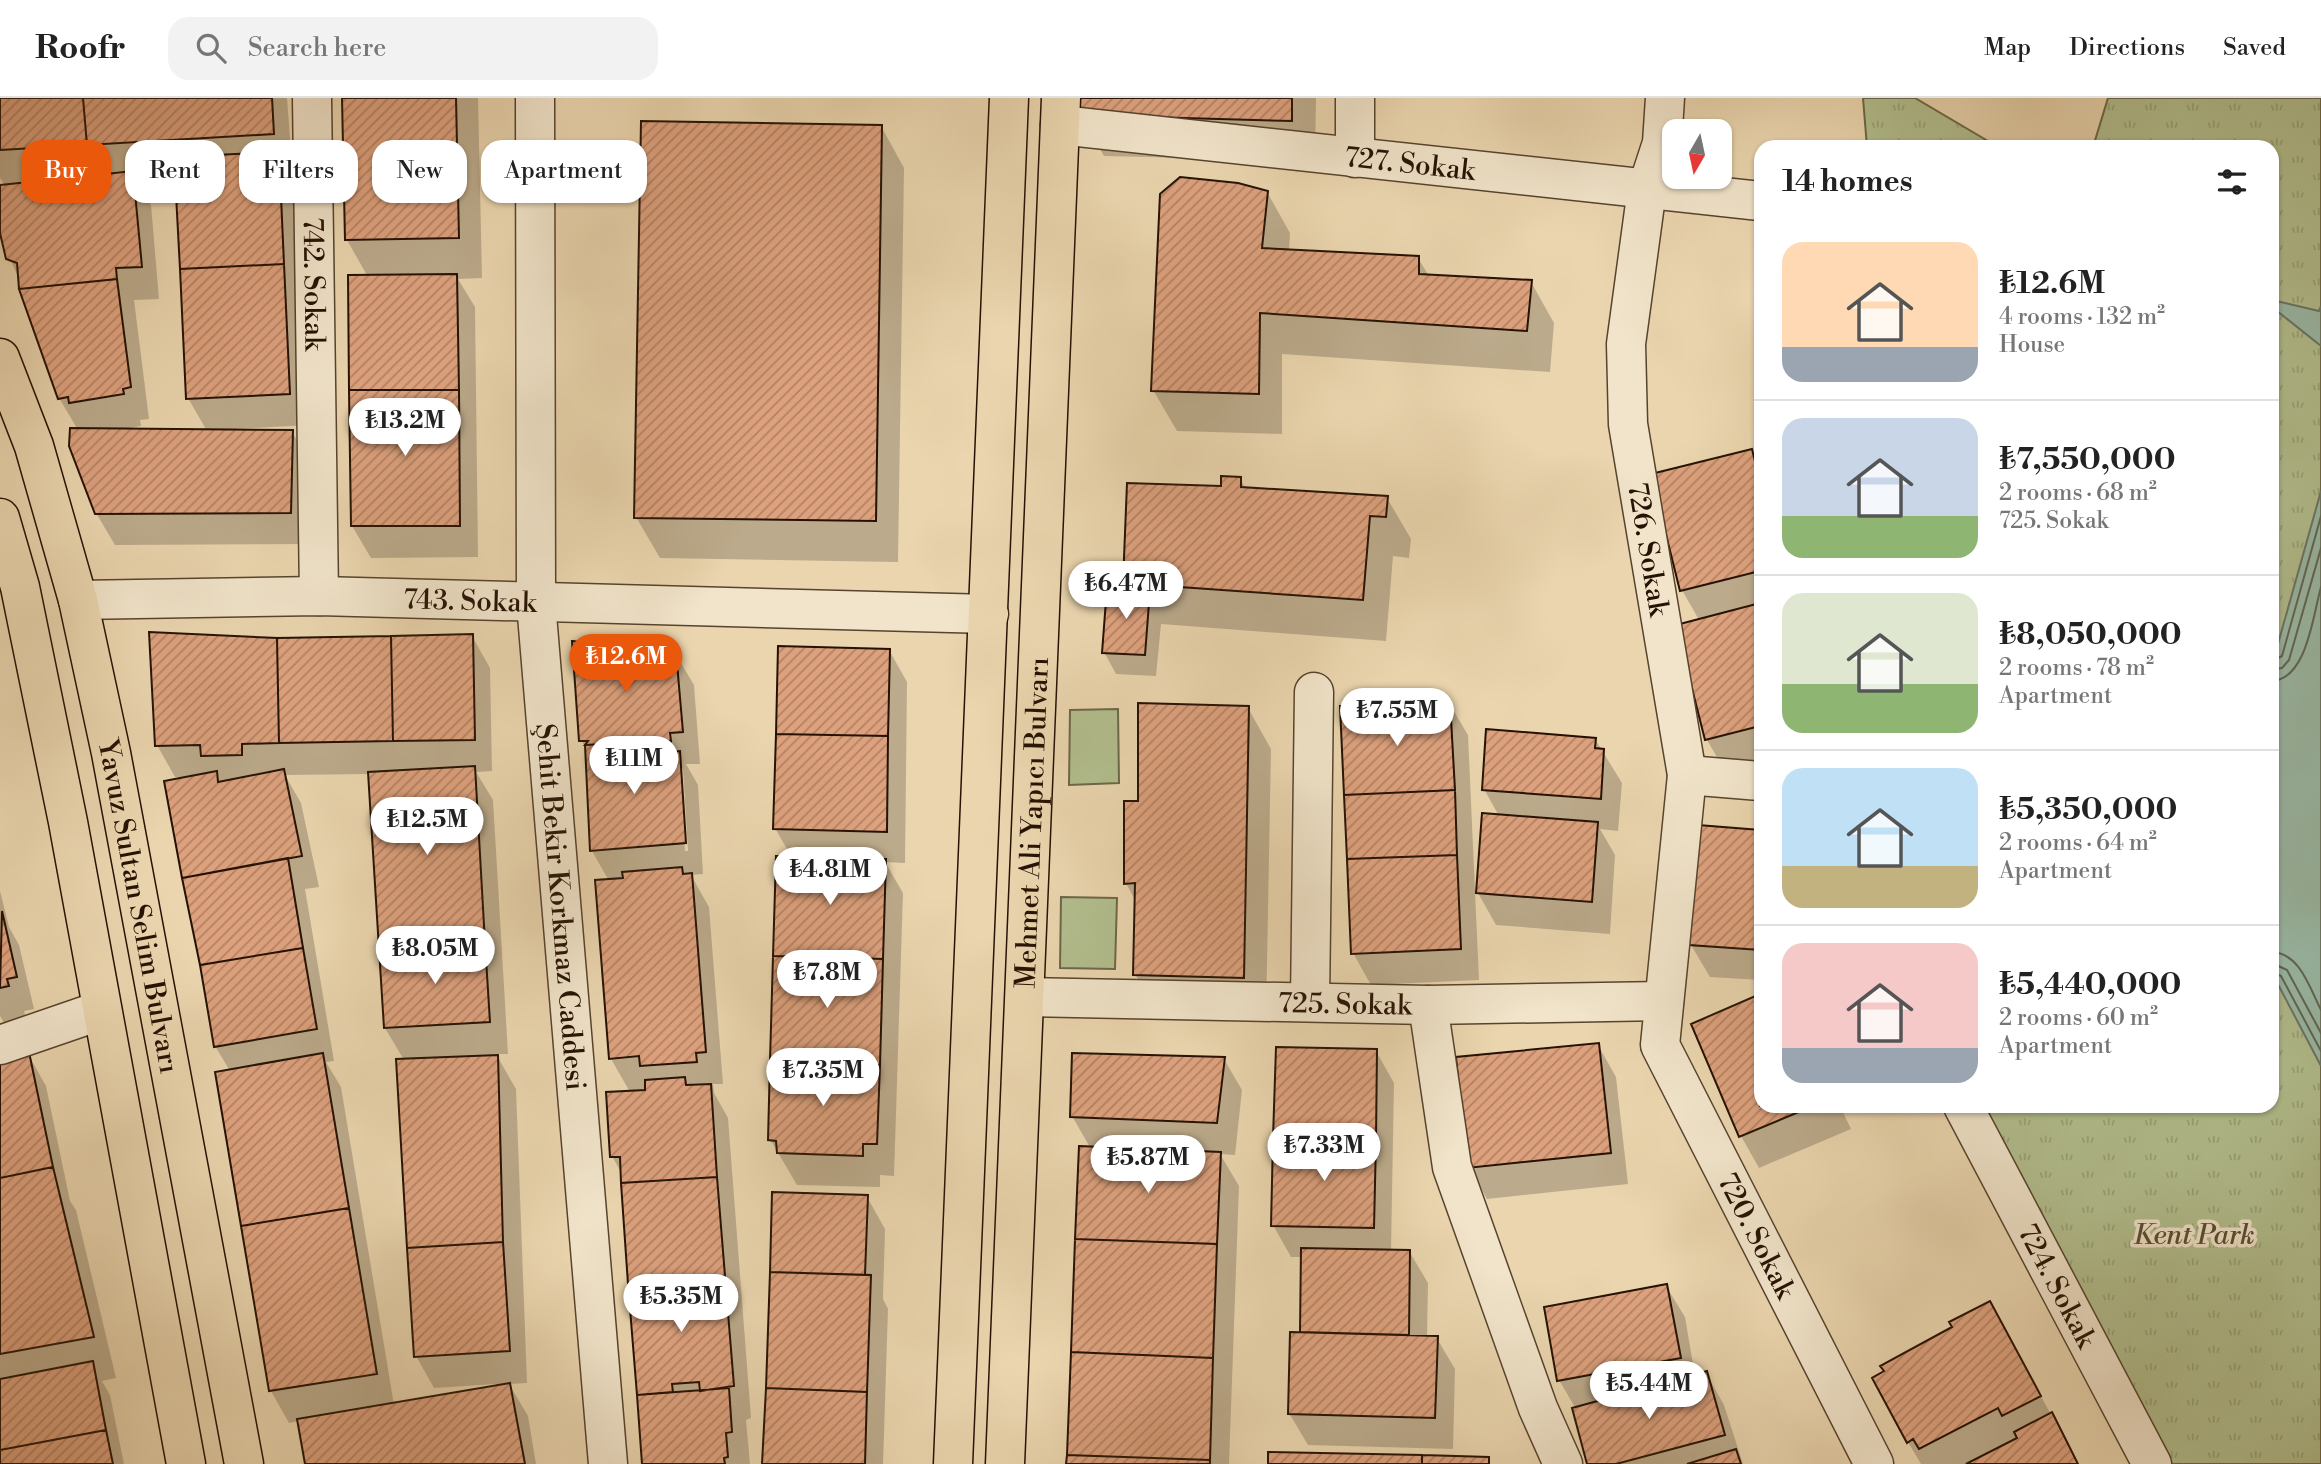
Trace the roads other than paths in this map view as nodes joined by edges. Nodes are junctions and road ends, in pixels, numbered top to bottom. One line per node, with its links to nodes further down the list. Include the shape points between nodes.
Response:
1 (312, 98): 12 (street, 742. Sokak)
2 (535, 98): 14 (street, Şehit Bekir Korkmaz Caddesi)
3 (1009, 98): 15 (main road, Mehmet Ali Yapıcı Bulvarı)
4 (1355, 98): 7 (street)
5 (1665, 98): 8 (street, 726. Sokak, via 1662,143)
6 (1060, 111): 7 (street, 727. Sokak); 19 (main road, Mehmet Ali Yapıcı Bulvarı)
7 (1355, 158): 8 (street, 727. Sokak)
8 (1647, 189): 9 (street, 727. Sokak); 17 (street, 726. Sokak, via 1626,344 1628,424)
9 (1754, 200)
10 (0, 358): 13 (main road, Yavuz Sultan Selim Bulvarı, via 34,446)
11 (0, 517): 23 (main road, Yavuz Sultan Selim Bulvarı, via 42,691)
12 (319, 596): 13 (street, 743. Sokak); 14 (street, 743. Sokak)
13 (78, 600): 27 (main road, Yavuz Sultan Selim Bulvarı, via 111,753)
14 (536, 603): 15 (street, 743. Sokak); 28 (street, Şehit Bekir Korkmaz Caddesi)
15 (989, 614): 29 (main road, Mehmet Ali Yapıcı Bulvarı)
16 (1314, 692): 21 (street)
17 (1687, 775): 18 (street); 20 (street, 726. Sokak)
18 (1754, 780)
19 (1025, 997): 21 (street, 725. Sokak); 30 (main road, Mehmet Ali Yapıcı Bulvarı)
20 (1664, 1001): 22 (street, 725. Sokak); 32 (street, 720. Sokak, via 1660,1045)
21 (1310, 1002): 22 (street, 725. Sokak)
22 (1428, 1005): 31 (street, via 1452,1167 1538,1408)
23 (102, 1010): 24 (street); 26 (main road, Yavuz Sultan Selim Bulvarı)
24 (0, 1045)
25 (1966, 1113): 33 (street, 724. Sokak)
26 (186, 1464)
27 (244, 1464)
28 (608, 1464)
29 (953, 1464)
30 (1005, 1464)
31 (1563, 1464)
32 (1874, 1464)
33 (2152, 1464)

